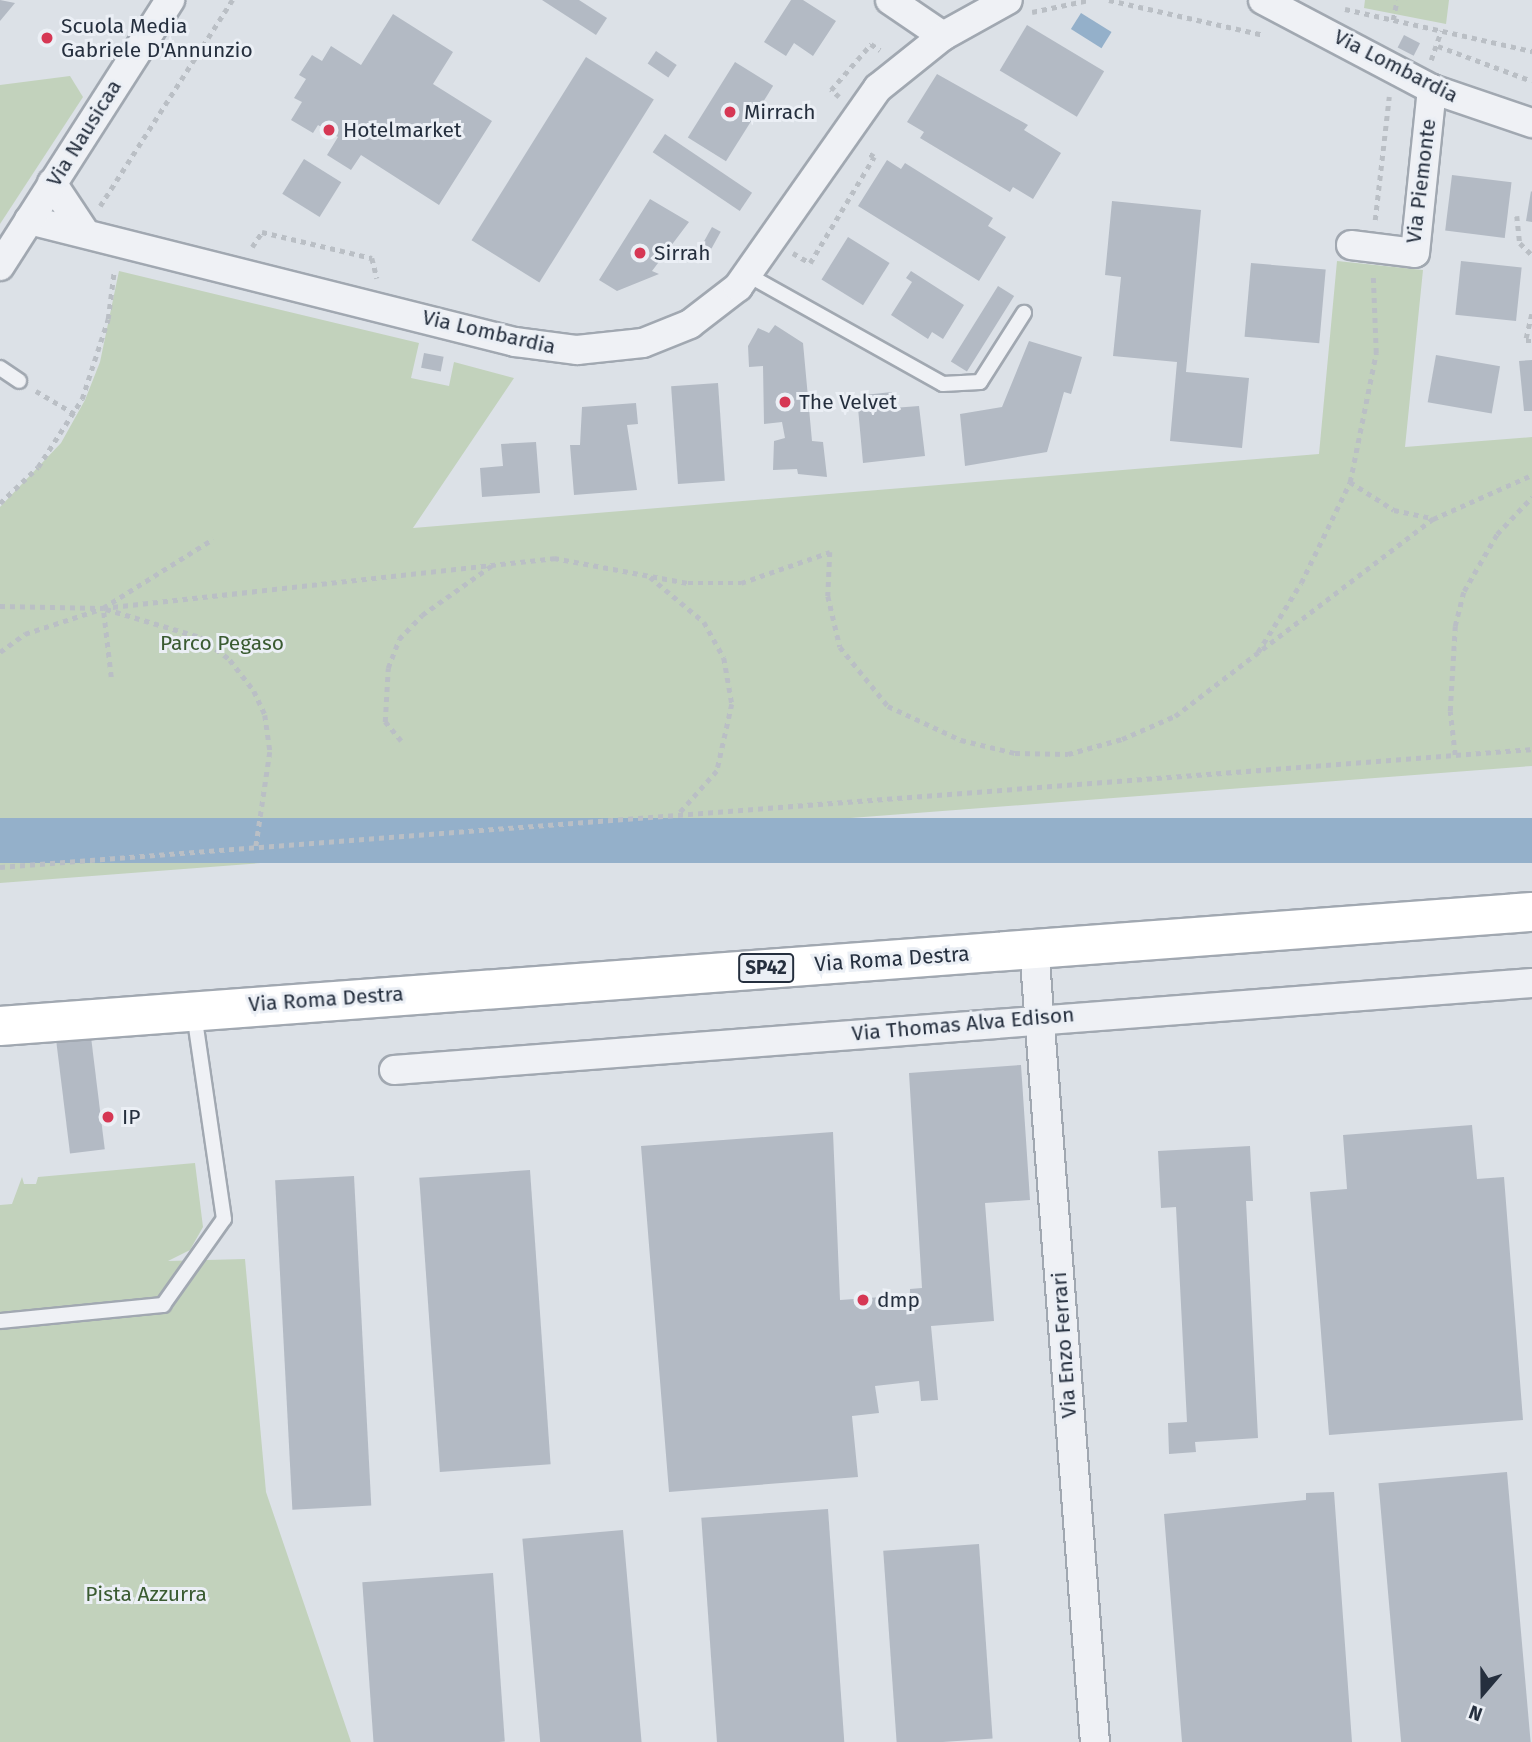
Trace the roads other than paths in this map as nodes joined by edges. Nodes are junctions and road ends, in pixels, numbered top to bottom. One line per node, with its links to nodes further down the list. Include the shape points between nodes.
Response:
1 (170, 0): 8 (street, Via Nausicaa)
2 (890, 0): 5 (street)
3 (1263, 0): 6 (street, Via Lombardia)
4 (1014, 8): 5 (street, Via Lombardia)
5 (931, 28): 13 (street, Via Lombardia, via 854,117)
6 (1432, 89): 7 (street, Via Lombardia); 11 (street, Via Piemonte, via 1415,253)
7 (1532, 123)
8 (52, 183): 9 (street, Via Nausicaa); 10 (street)
9 (29, 220): 10 (street, Via Lombardia); 12 (street, Via Nausicaa)
10 (84, 231): 13 (street, Via Lombardia, via 549,348 617,347 670,334)
11 (1362, 238)
12 (0, 266)
13 (758, 281): 14 (lane, via 943,384 980,382)
14 (1024, 313)
15 (0, 368): 16 (lane)
16 (19, 380)
17 (1532, 912): 18 (main road, Via Roma Destra / SP42)
18 (1034, 948): 20 (main road, Via Roma Destra / SP42); 21 (street, Via Enzo Ferrari)
19 (1532, 983): 21 (street, Via Thomas Alva Edison)
20 (193, 1009): 22 (main road, Via Roma Destra / SP42); 24 (lane, via 224,1219 163,1306)
21 (1039, 1017): 23 (street, Via Thomas Alva Edison); 25 (street, Via Enzo Ferrari)
22 (0, 1026)
23 (394, 1070)
24 (0, 1321)
25 (1095, 1742)

